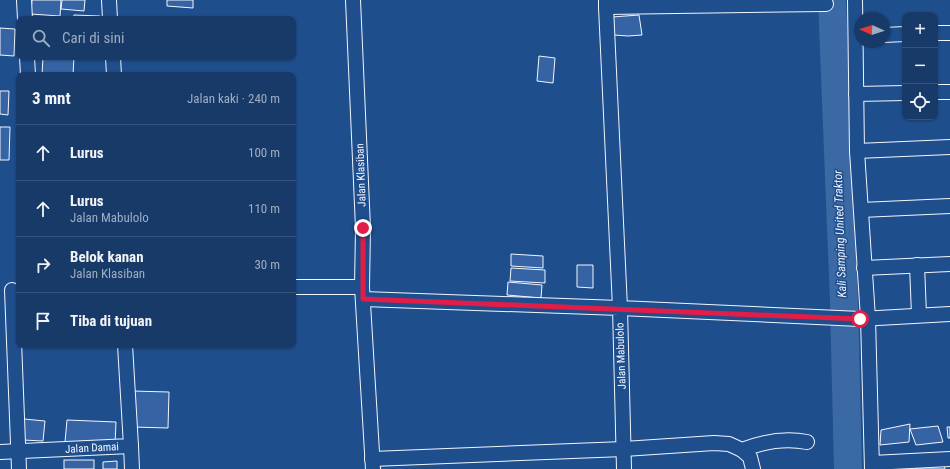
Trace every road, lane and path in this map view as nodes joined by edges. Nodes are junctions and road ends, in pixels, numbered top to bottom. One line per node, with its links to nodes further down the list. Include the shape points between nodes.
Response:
1 (24, 0): 8 (street)
2 (109, 0): 9 (street)
3 (354, 0): 32 (street, Jalan Klasiban)
4 (855, 0): 7 (street)
5 (606, 4): 6 (street); 33 (street)
6 (826, 4)
7 (856, 12)
8 (25, 16)
9 (110, 16)
10 (938, 33): 11 (street)
11 (950, 33)
12 (902, 34): 13 (street)
13 (890, 35)
14 (858, 48): 22 (street)
15 (27, 60): 17 (street)
16 (113, 60): 18 (street)
17 (28, 72)
18 (114, 72)
19 (938, 92): 20 (street)
20 (950, 92)
21 (902, 93): 22 (street)
22 (856, 94): 24 (street)
23 (950, 147): 24 (street)
24 (857, 151): 26 (street)
25 (950, 206): 26 (street)
26 (861, 210): 29 (street)
27 (950, 264): 28 (street)
28 (917, 265): 29 (street); 35 (street)
29 (864, 268): 36 (street)
30 (296, 287): 32 (street, Jalan Mabulolo)
31 (10, 290): 42 (street)
32 (363, 293): 33 (street, Jalan Mabulolo); 45 (street, Jalan Klasiban)
33 (620, 308): 36 (street); 40 (street, Jalan Mabulolo)
34 (950, 314): 35 (street)
35 (919, 315): 36 (street)
36 (859, 319): 46 (street)
37 (125, 348): 39 (street, Jalan Damai)
38 (807, 442): 41 (street, via 761,442)
39 (131, 446): 42 (street, Jalan Damai); 48 (street)
40 (624, 449): 41 (street, via 714,443 729,444); 45 (street); 49 (street, Jalan Mabulolo)
41 (742, 450): 50 (street, via 750,457)
42 (18, 451): 43 (street, Jalan Damai); 47 (street)
43 (0, 452)
44 (950, 459): 46 (street)
45 (372, 464)
46 (872, 466)
47 (19, 469)
48 (132, 469)
49 (624, 469)
50 (752, 469)

